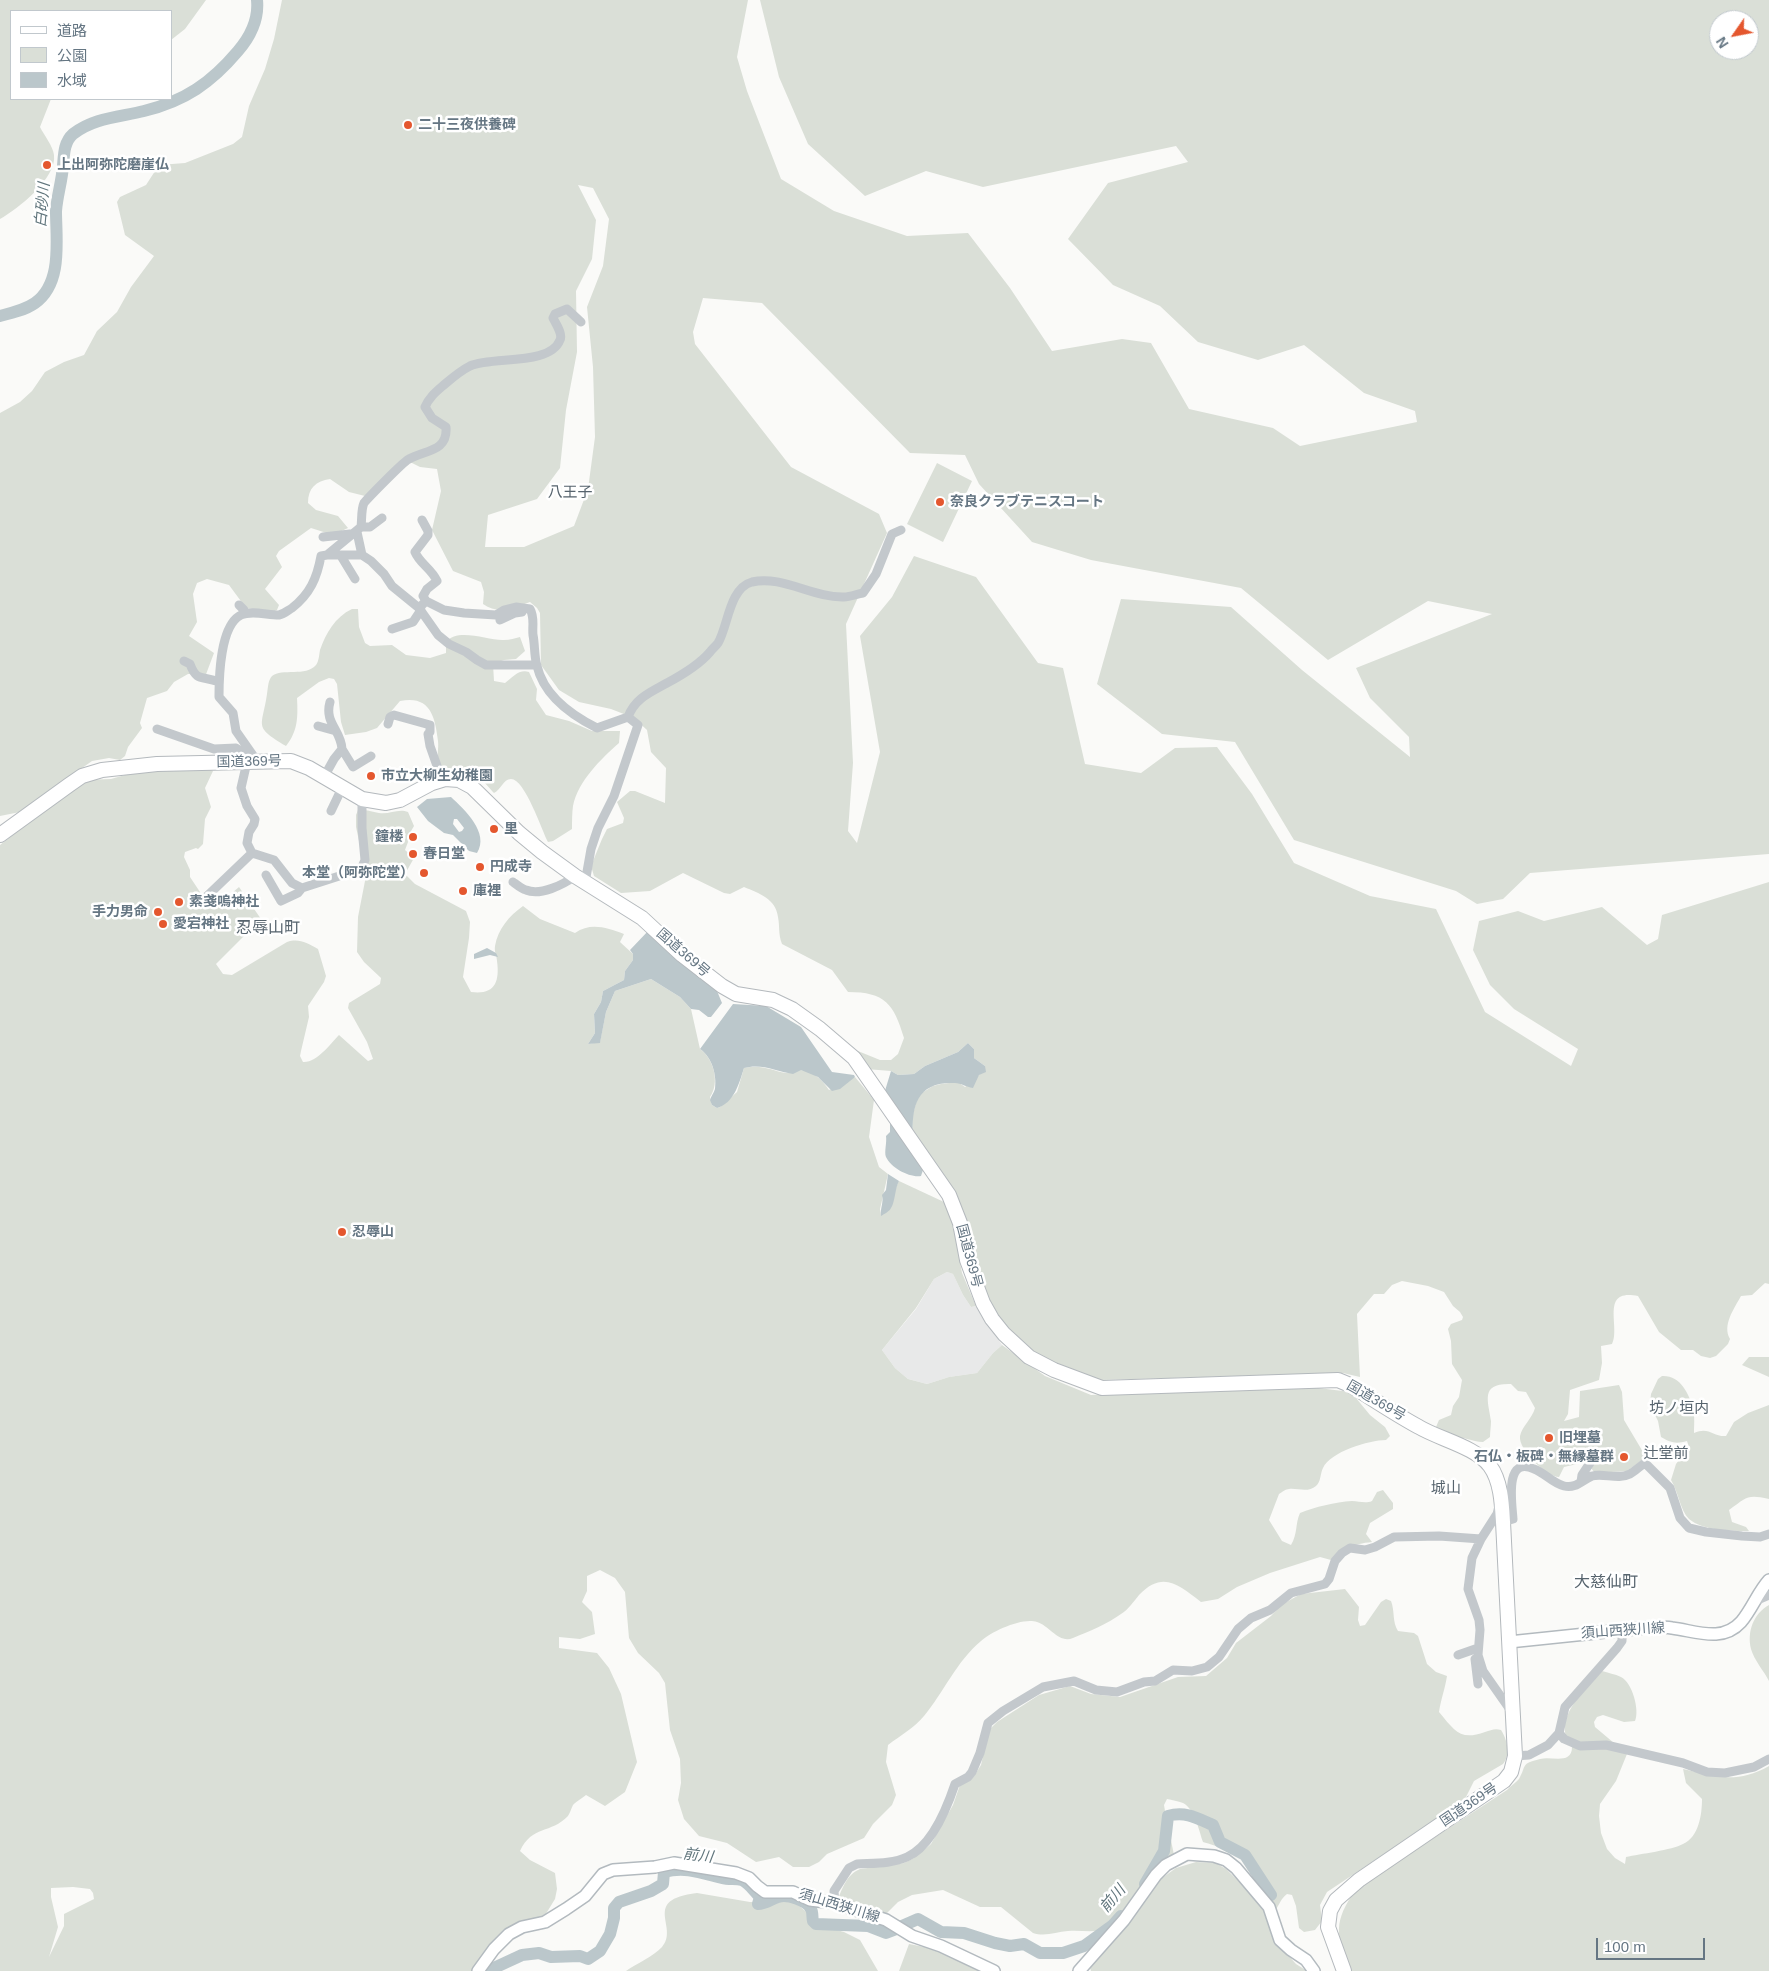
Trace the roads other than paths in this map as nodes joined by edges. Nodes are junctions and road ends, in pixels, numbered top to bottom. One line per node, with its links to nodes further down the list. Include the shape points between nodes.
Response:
1 (580, 322): 5 (street, via 567,309 555,314 560,341 546,354 470,366 429,398 425,407 432,418 446,427 447,436 430,452 408,459 364,504)
2 (382, 518): 5 (street)
3 (422, 520): 11 (street, via 428,534 415,552 437,581 427,589)
4 (901, 530): 21 (street, via 892,534 876,574 863,593 844,597 769,580 749,583 733,601 718,643 692,667 638,701)
5 (357, 531): 6 (street); 7 (street); 8 (street)
6 (323, 537)
7 (327, 555): 9 (street); 12 (street, via 321,556 318,575 310,590 282,614)
8 (362, 555): 9 (street); 11 (street, via 384,574 392,586)
9 (341, 556): 10 (street)
10 (355, 580)
11 (422, 606): 13 (street, via 464,614 496,615 516,606 530,609); 16 (street, via 413,626); 18 (street, via 438,635 486,665)
12 (244, 609): 14 (street); 19 (street, via 229,630 220,658)
13 (532, 613): 15 (street, via 515,613); 18 (street)
14 (229, 616)
15 (500, 620)
16 (392, 629)
17 (184, 661): 19 (street, via 190,664 198,678)
18 (536, 665): 21 (street, via 546,690 579,719 597,728)
19 (219, 682): 28 (street, via 219,697 233,713 236,731)
20 (330, 702): 25 (street, via 330,722)
21 (628, 717): 37 (street, via 638,725 617,789 598,828)
22 (388, 724): 30 (street, via 394,715 430,725 430,746)
23 (318, 726): 25 (street)
24 (157, 730): 28 (street, via 214,749 236,748)
25 (336, 731): 26 (street, via 342,739)
26 (342, 749): 27 (street, via 353,767); 29 (street)
27 (371, 756)
28 (252, 762): 29 (highway, 国道369号, via 291,761); 34 (highway, 国道369号, via 157,764 102,770 82,776); 35 (street, via 240,788 255,819 247,843)
29 (324, 777): 31 (highway, 国道369号)
30 (442, 780): 32 (highway, 国道369号, via 400,800 386,803); 37 (highway, 国道369号, via 459,780 472,787 519,833)
31 (342, 788): 32 (highway, 国道369号); 33 (street)
32 (362, 800): 39 (street, via 365,860 362,868)
33 (331, 811)
34 (0, 835)
35 (252, 853): 39 (street, via 274,860 292,883); 40 (street, via 205,898)
36 (266, 875): 39 (street, via 281,900)
37 (580, 880): 38 (street, via 540,891 527,891); 43 (highway, 国道369号, via 642,918 722,986 736,994 773,1000 792,1009 854,1058 949,1196 983,1303 1004,1334 1029,1356 1054,1370 1102,1388 1338,1380 1421,1428 1474,1452 1490,1465)
38 (513, 882)
39 (302, 888)
40 (198, 900)
41 (1590, 1464): 42 (street)
42 (1581, 1482): 44 (street, via 1572,1487 1563,1486 1535,1469 1523,1467 1516,1471 1511,1482 1513,1519); 45 (street, via 1592,1476 1621,1477 1645,1462 1670,1488 1680,1518 1689,1528 1760,1537)
43 (1501, 1498): 44 (highway, 国道369号); 46 (street, via 1497,1514)
44 (1503, 1522): 51 (highway, 国道369号)
45 (1769, 1534)
46 (1481, 1539): 52 (street, via 1472,1558 1468,1589 1479,1620); 59 (street, via 1394,1537 1365,1550 1350,1548 1335,1562 1325,1584 1291,1593 1270,1610 1251,1618 1207,1667 1192,1671 1173,1670 1155,1681 1117,1692 1096,1690 1074,1680 1043,1688 1003,1710 988,1722 972,1772 955,1784 941,1819 917,1852 906,1858 857,1864 849,1868 834,1890)
47 (1769, 1580): 49 (main road, 須山西狭川線)
48 (1769, 1595): 49 (street)
49 (1753, 1602): 50 (main road, 須山西狭川線, via 1742,1621 1732,1630 1720,1634 1653,1627)
50 (1622, 1631): 51 (main road, 須山西狭川線); 56 (street, via 1622,1641 1617,1648 1565,1706)
51 (1509, 1642): 55 (highway, 国道369号)
52 (1478, 1651): 53 (street); 54 (street, via 1474,1660); 55 (street, via 1483,1671)
53 (1458, 1655)
54 (1478, 1684)
55 (1514, 1715): 57 (highway, 国道369号)
56 (1559, 1733): 57 (street, via 1548,1745 1529,1755); 58 (street, via 1580,1746 1606,1745 1683,1762 1707,1772 1754,1767)
57 (1515, 1756): 64 (highway, 国道369号, via 1511,1772 1504,1781 1359,1880 1336,1900 1330,1911 1328,1927)
58 (1769, 1759)
59 (835, 1903): 60 (main road, 須山西狭川線, via 810,1900 793,1892 765,1892 749,1878 736,1873 674,1862 656,1867 613,1870 603,1874 585,1896 545,1922 508,1934); 61 (main road, 須山西狭川線, via 886,1920 912,1936)
60 (478, 1971)
61 (994, 1971)
62 (1080, 1971): 63 (main road, via 1124,1920 1156,1875 1166,1865 1187,1854 1214,1856 1236,1868 1269,1908 1280,1940 1306,1960)
63 (1314, 1971)
64 (1344, 1971)

